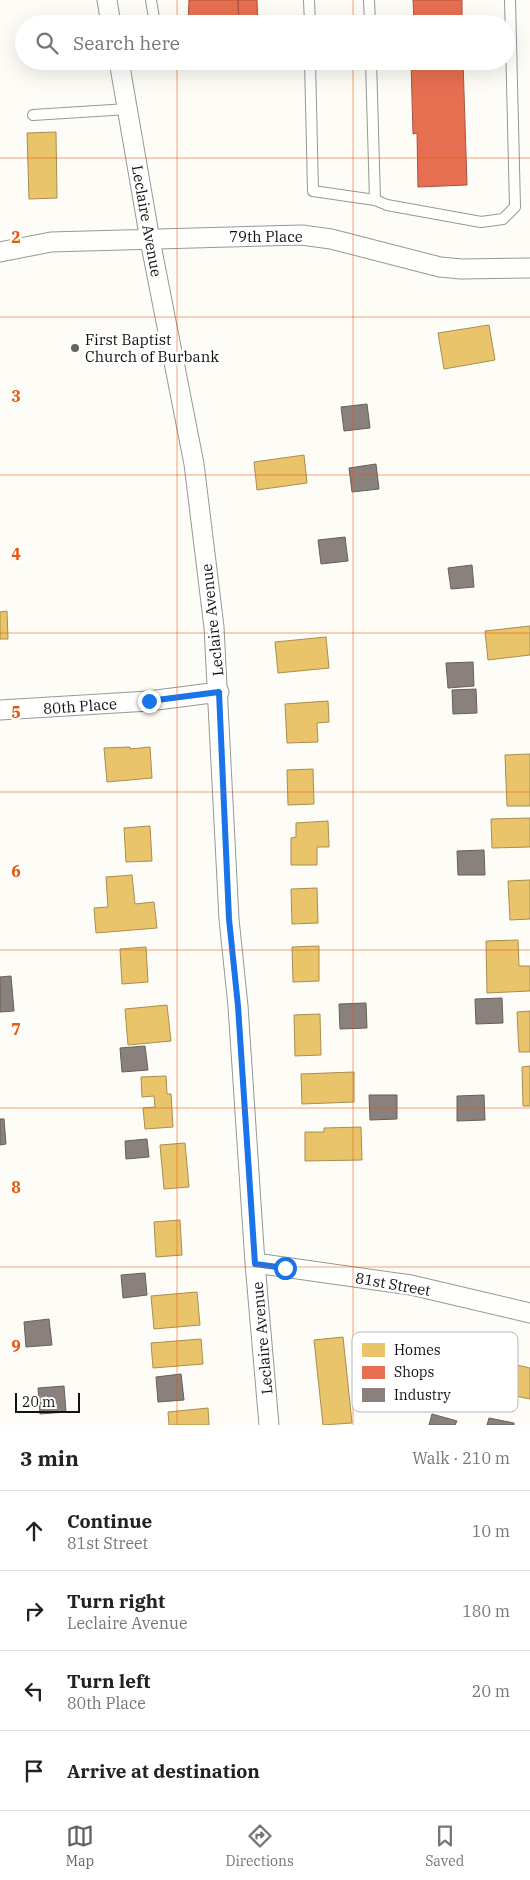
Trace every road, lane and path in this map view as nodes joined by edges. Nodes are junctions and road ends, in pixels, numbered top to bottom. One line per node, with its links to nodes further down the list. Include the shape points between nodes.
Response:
1 (107, 0): 6 (street)
2 (150, 0): 7 (lane)
3 (309, 0): 8 (lane)
4 (369, 0): 9 (lane)
5 (510, 0): 10 (lane)
6 (110, 15)
7 (153, 15)
8 (310, 15)
9 (370, 15)
10 (510, 15)
11 (121, 70): 15 (street, Leclaire Avenue)
12 (310, 70): 17 (lane, via 313,191)
13 (371, 70): 17 (lane)
14 (512, 70): 17 (lane, via 515,207 503,219 481,222)
15 (128, 109): 16 (lane); 18 (street, Leclaire Avenue)
16 (33, 115)
17 (375, 200)
18 (150, 240): 19 (street, 79th Place, via 51,242); 20 (street, 79th Place, via 302,235 331,239 440,267 461,270); 21 (street, Leclaire Avenue, via 194,464)
19 (0, 252)
20 (530, 268)
21 (219, 692): 22 (street, 80th Place, via 149,701); 23 (street, Leclaire Avenue, via 229,919)
22 (0, 710)
23 (255, 1264): 24 (street, 81st Street, via 411,1285); 25 (street, Leclaire Avenue)
24 (530, 1313)
25 (269, 1425)

